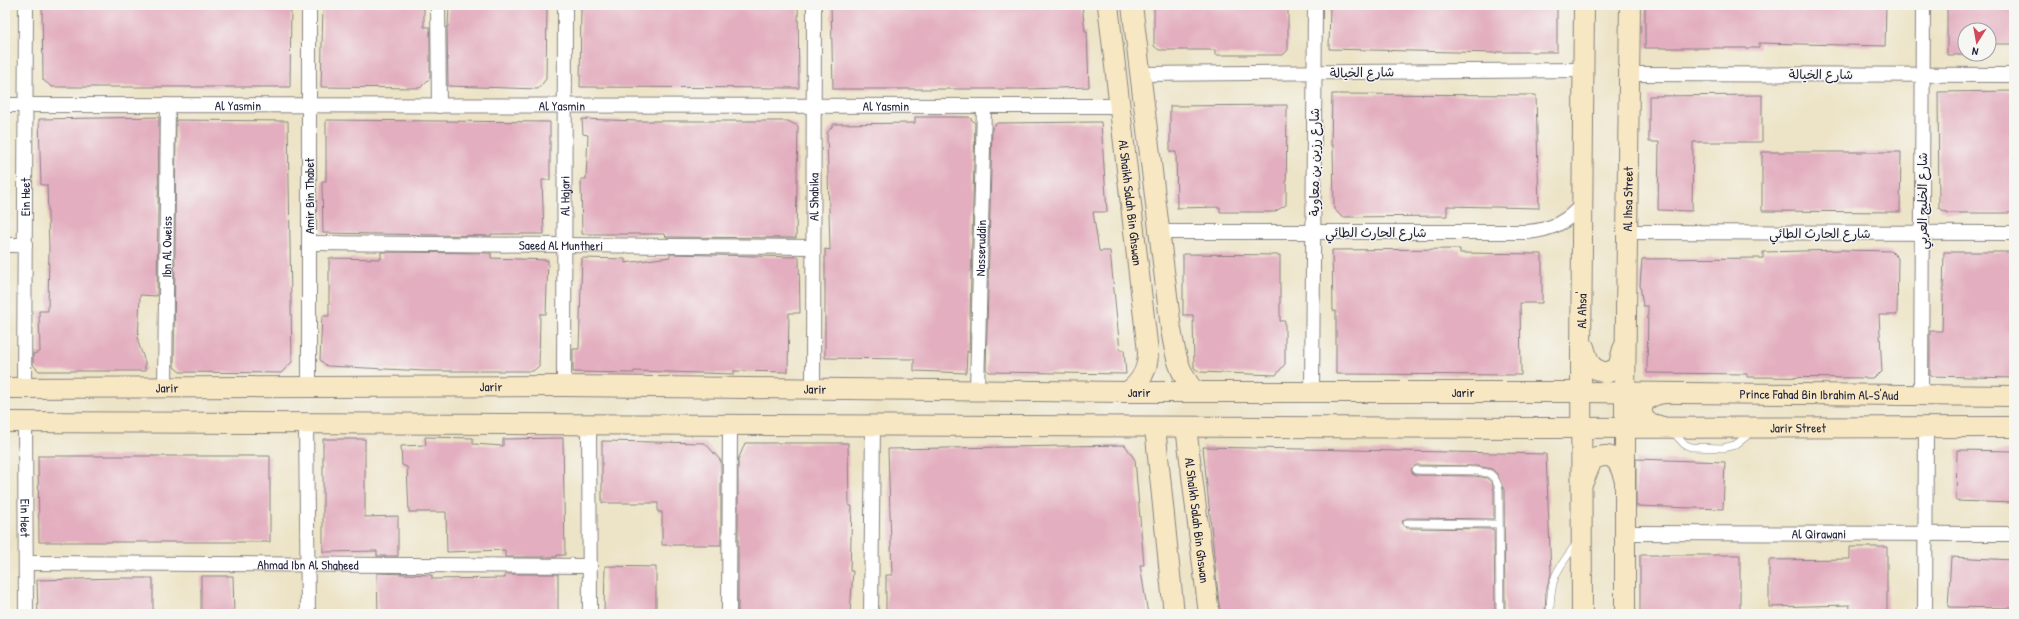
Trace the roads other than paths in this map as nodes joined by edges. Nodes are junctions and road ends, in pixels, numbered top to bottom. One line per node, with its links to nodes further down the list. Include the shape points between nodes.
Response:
1 (26, 5): 19 (street, Ein Heet)
2 (309, 5): 21 (street, Amir Bin Thabet)
3 (438, 5): 22 (street)
4 (565, 5): 23 (street, Al Hajari)
5 (814, 5): 24 (street, Al Shabika)
6 (1108, 5): 26 (main road, Al Shaikh Salah Bin Ghswan)
7 (1132, 5): 14 (main road, Al Shaikh Salah Bin Ghswan)
8 (1315, 5): 13 (street, شارع رزين بن معاوية)
9 (1584, 5): 12 (main road, Al Ahsa')
10 (1630, 5): 15 (main road, Al Ihsa Street)
11 (1923, 5): 16 (street, شارع الخليج العربي)
12 (1584, 70): 13 (street, شارع الخيالة); 27 (main road, Al Ahsa')
13 (1314, 72): 14 (street, شارع الخيالة); 29 (street, شارع رزين بن معاوية)
14 (1140, 74): 28 (main road, Al Shaikh Salah Bin Ghswan)
15 (1629, 74): 16 (street, شارع الخيالة); 30 (main road, Al Ihsa Street)
16 (1923, 74): 17 (street, شارع الخيالة); 31 (street, شارع الخليج العربي)
17 (2014, 75)
18 (5, 105): 19 (street, Al Yasmin)
19 (25, 105): 20 (street, Al Yasmin); 35 (street, Ein Heet)
20 (168, 106): 21 (street, Al Yasmin); 47 (street, Ibn Al Oweiss)
21 (309, 106): 22 (street, Al Yasmin); 33 (street, Amir Bin Thabet)
22 (439, 106): 23 (street, Al Yasmin)
23 (565, 106): 24 (street, Al Yasmin); 36 (street, Al Hajari)
24 (814, 106): 25 (street, Al Yasmin); 37 (street, Al Shabika)
25 (984, 106): 26 (street, Al Yasmin); 50 (street, Nasseruddin)
26 (1119, 106): 39 (main road, Al Shaikh Salah Bin Ghswan)
27 (1582, 204): 29 (street, شارع الحارث الطائي, via 1559,225 1527,232); 40 (main road, Al Ahsa')
28 (1159, 232): 29 (street, شارع الحارث الطائي); 38 (main road, Al Shaikh Salah Bin Ghswan)
29 (1313, 232): 51 (street, شارع رزين بن معاوية)
30 (1626, 232): 31 (street, شارع الحارث الطائي); 41 (main road, Al Ihsa Street)
31 (1922, 233): 32 (street, شارع الحارث الطائي); 58 (street, شارع الخليج العربي)
32 (2014, 233)
33 (309, 243): 36 (street, Saeed Al Muntheri); 48 (street, Amir Bin Thabet)
34 (5, 245): 35 (street)
35 (25, 245): 46 (street, Ein Heet)
36 (565, 245): 37 (street, Saeed Al Muntheri); 44 (street, Al Hajari)
37 (813, 247): 49 (street, Al Shabika)
38 (1168, 311): 39 (main road, via 1162,323 1155,324); 42 (main road, Al Shaikh Salah Bin Ghswan)
39 (1144, 313): 43 (main road, Al Shaikh Salah Bin Ghswan)
40 (1582, 339): 41 (main road, via 1592,366 1595,370 1606,373 1618,368); 55 (main road, Al Ahsa')
41 (1625, 341): 56 (main road, Al Ihsa Street)
42 (1173, 343): 43 (main road, via 1165,334 1158,333); 53 (main road, Al Shaikh Salah Bin Ghswan, via 1181,373)
43 (1148, 346): 52 (main road, Al Shaikh Salah Bin Ghswan, via 1146,371)
44 (564, 386): 48 (main road, Jarir); 49 (main road, Jarir)
45 (5, 388): 46 (main road, Jarir)
46 (24, 388): 47 (main road, Jarir)
47 (165, 388): 48 (main road, Jarir)
48 (309, 388)
49 (813, 389): 50 (main road, Jarir)
50 (977, 390): 52 (main road, Jarir)
51 (1312, 391): 53 (main road, Jarir); 54 (main road, Jarir)
52 (1127, 392): 53 (main road, Jarir)
53 (1195, 392)
54 (1542, 392): 55 (main road, Jarir); 72 (main road, via 1564,396 1569,407 1567,418)
55 (1582, 392): 56 (main road, Jarir); 73 (main road, Al Ahsa')
56 (1624, 392): 57 (main road, Prince Fahad Bin Ibrahim Al-S'Aud); 68 (main road, Al Ihsa Street)
57 (1668, 393): 58 (main road, Prince Fahad Bin Ibrahim Al-S'Aud); 69 (main road, via 1649,397 1642,411 1646,422)
58 (1921, 396): 59 (main road, Prince Fahad Bin Ibrahim Al-S'Aud)
59 (2014, 396)
60 (5, 422): 61 (main road)
61 (25, 422): 62 (main road); 83 (street, Ein Heet)
62 (306, 424): 63 (main road); 84 (street)
63 (590, 425): 64 (main road); 85 (street)
64 (730, 426): 65 (main road); 89 (street)
65 (873, 426): 66 (main road); 90 (street)
66 (1155, 427): 67 (main road); 91 (main road)
67 (1186, 427): 72 (main road); 92 (main road, Al Shaikh Salah Bin Ghswan)
68 (1625, 427): 69 (main road, Jarir Street); 73 (main road, Jarir Street); 75 (main road)
69 (1668, 427): 70 (main road, Jarir Street)
70 (1926, 427): 71 (main road, Jarir Street); 80 (street)
71 (2014, 427)
72 (1542, 428): 73 (main road)
73 (1582, 428): 76 (main road, Al Ahsa')
74 (1416, 470): 78 (lane, via 1480,472 1491,475 1499,490)
75 (1625, 480): 76 (main road, via 1614,458 1603,455 1592,460); 79 (main road)
76 (1583, 481): 82 (main road, Al Ahsa')
77 (1407, 523): 78 (lane)
78 (1499, 524): 93 (lane)
79 (1625, 533): 80 (street, Al Qirawani); 96 (main road)
80 (1926, 534): 81 (street, Al Qirawani); 97 (street)
81 (2014, 534)
82 (1582, 536): 94 (lane, via 1554,575 1550,591); 95 (main road, Al Ahsa')
83 (26, 562): 84 (street, Ahmad Ibn Al Shaheed); 86 (street, Ein Heet)
84 (308, 563): 85 (street, Ahmad Ibn Al Shaheed); 87 (street)
85 (590, 566): 88 (street)
86 (26, 614)
87 (308, 614)
88 (590, 614)
89 (729, 614)
90 (871, 614)
91 (1174, 614)
92 (1208, 614)
93 (1500, 614)
94 (1550, 614)
95 (1582, 614)
96 (1625, 614)
97 (1925, 614)

